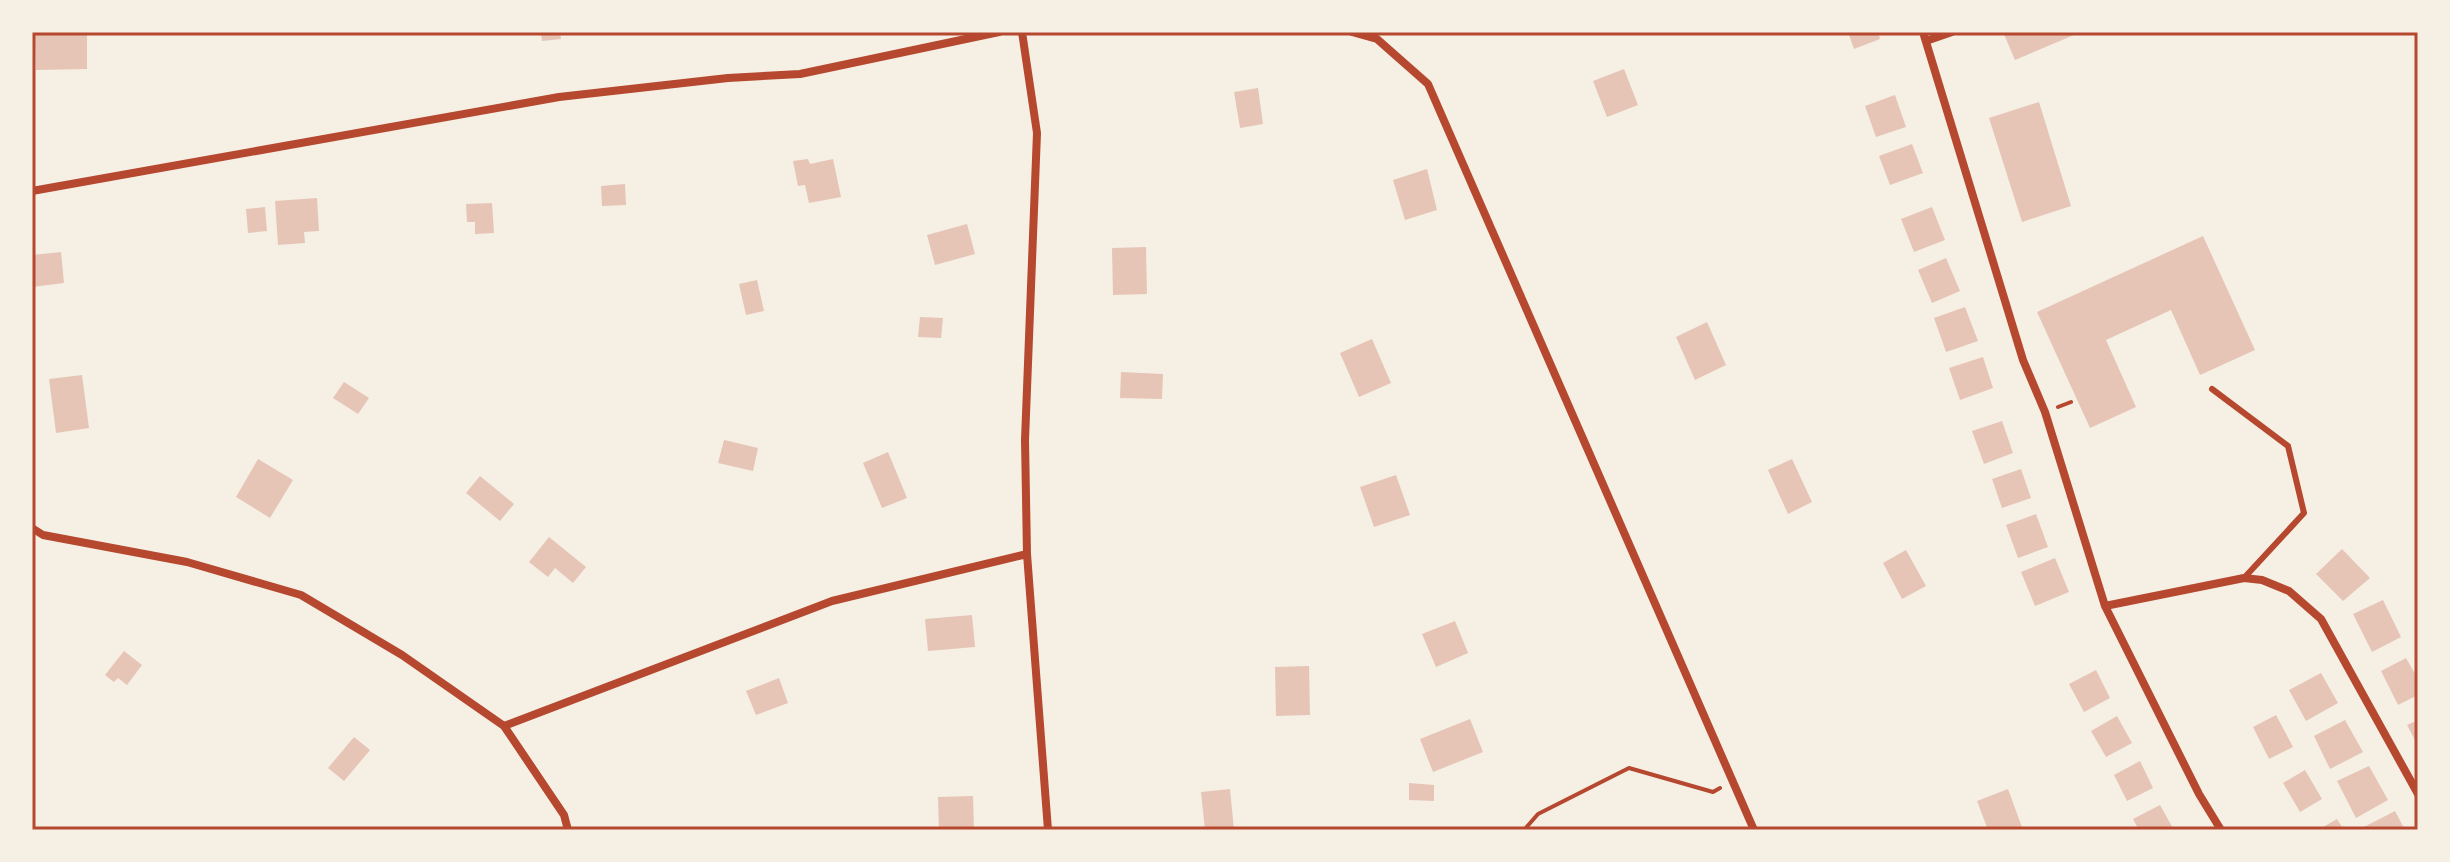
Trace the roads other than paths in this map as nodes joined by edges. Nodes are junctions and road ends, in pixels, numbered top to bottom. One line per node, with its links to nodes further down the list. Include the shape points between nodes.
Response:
1 (999, 32): 7 (street, via 800,74 559,97)
2 (1022, 32): 10 (street, via 1037,133 1025,440)
3 (1352, 32): 5 (street)
4 (1952, 32): 6 (street)
5 (1379, 36): 17 (street, via 1428,84)
6 (1925, 37): 12 (street)
7 (32, 191)
8 (2212, 389): 11 (lane, via 2288,446 2304,513)
9 (32, 528): 13 (street, via 43,535 187,562 301,595 402,655)
10 (1027, 554): 13 (street, via 832,601); 16 (street)
11 (2244, 578): 12 (street); 14 (street, via 2289,591 2321,619)
12 (2105, 606): 18 (street)
13 (504, 726): 15 (street, via 564,815)
14 (2418, 794)
15 (568, 830)
16 (1048, 830)
17 (1754, 830)
18 (2221, 830)

